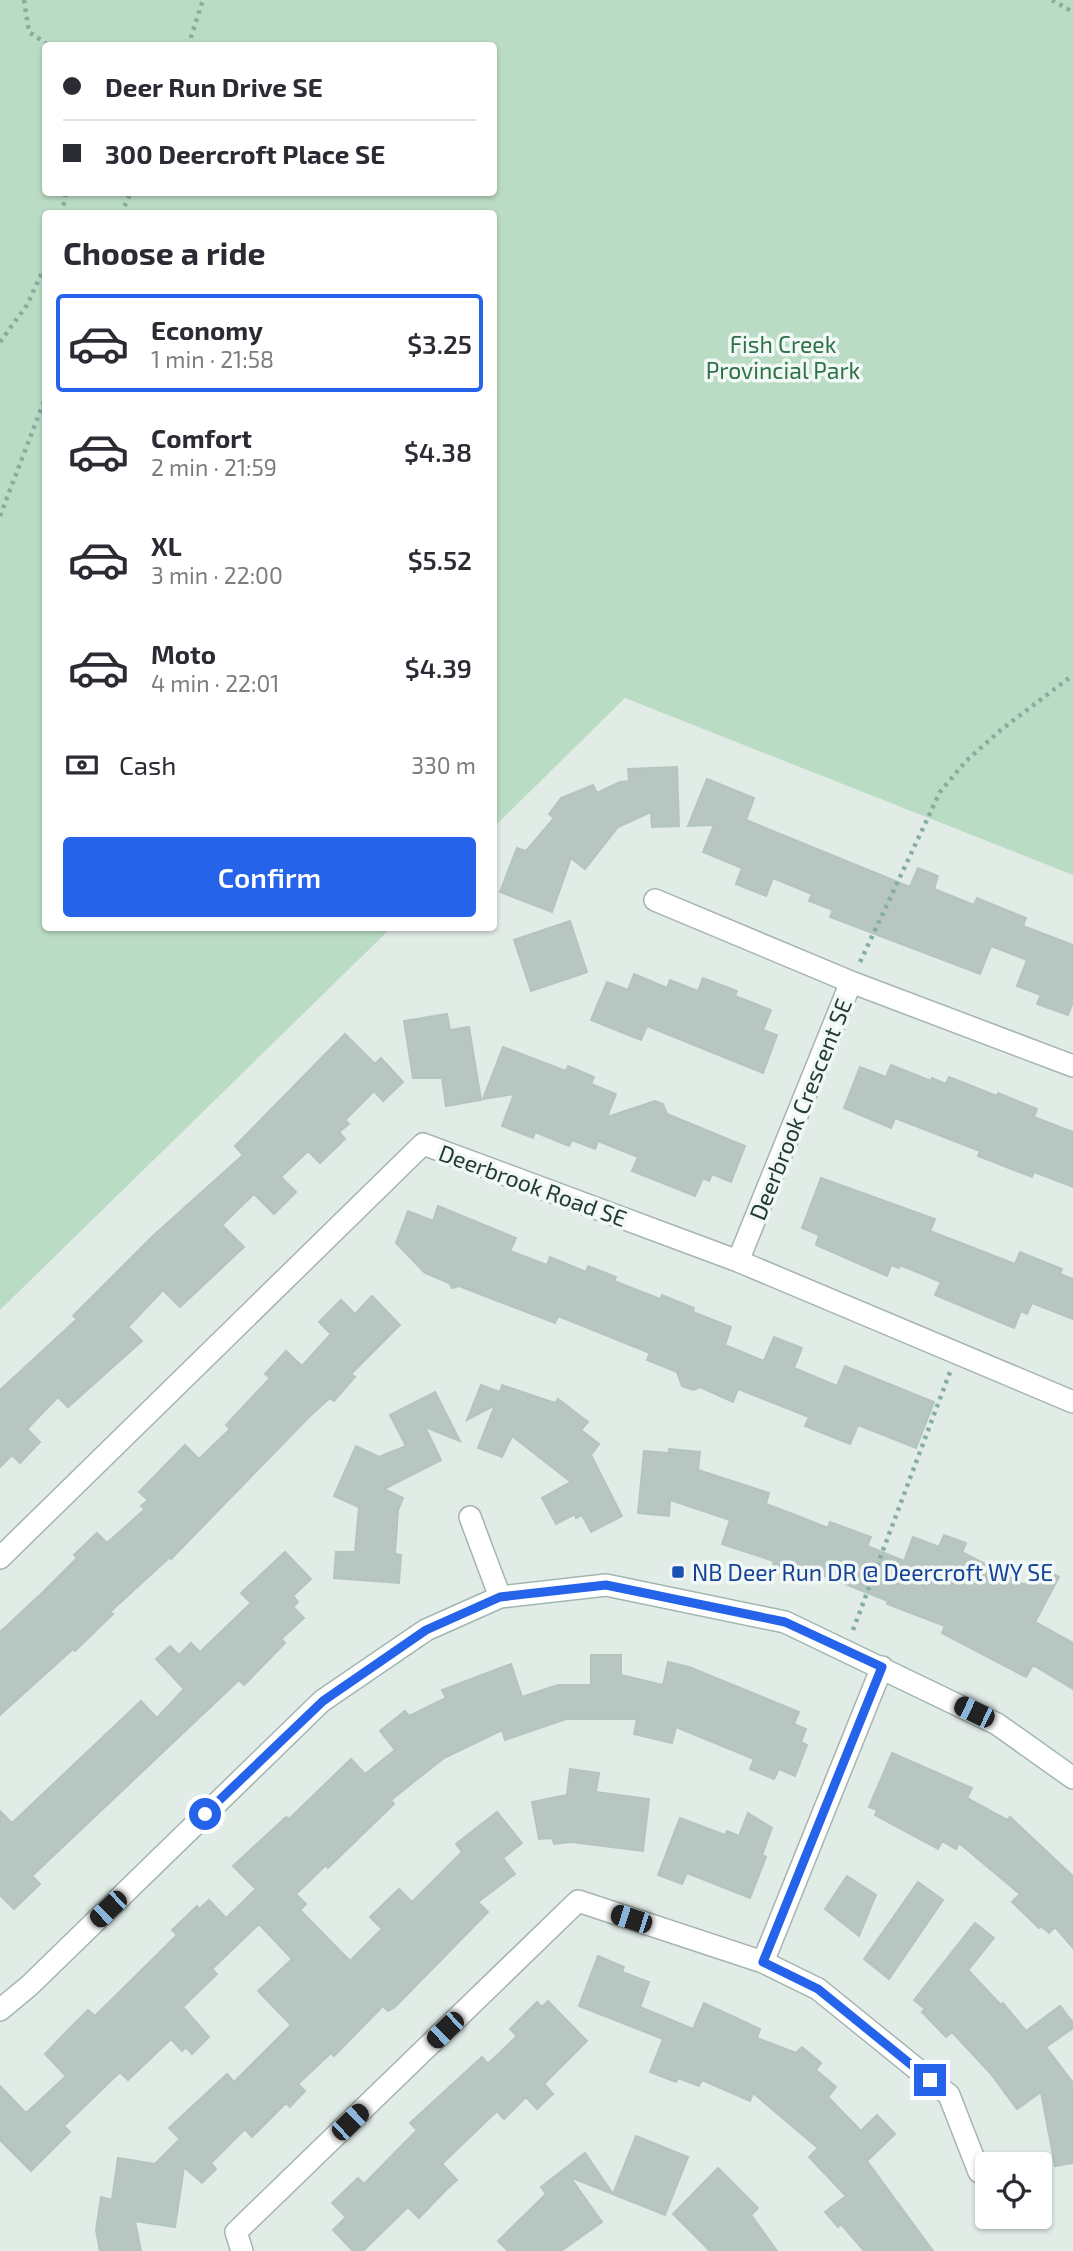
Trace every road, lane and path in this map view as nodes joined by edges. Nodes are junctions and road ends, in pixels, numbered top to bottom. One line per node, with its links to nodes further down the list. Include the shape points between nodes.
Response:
1 (24, 0): 5 (path, via 29,32)
2 (203, 0): 6 (path)
3 (1052, 0): 4 (path)
4 (1073, 12)
5 (44, 42)
6 (189, 42)
7 (125, 196): 9 (path)
8 (129, 196): 9 (path)
9 (127, 201): 10 (path)
10 (123, 210)
11 (42, 273): 12 (path, via 27,305)
12 (0, 342)
13 (42, 406): 14 (path)
14 (0, 516)
15 (1073, 675): 17 (path, via 983,745 940,792)
16 (655, 900): 17 (street)
17 (851, 982): 18 (street, Deerbrook Crescent SE); 19 (street, Deerbrook Crescent SE)
18 (1073, 1066)
19 (738, 1261): 20 (street, Deerbrook Road SE); 23 (street, Deerbrook Road SE, via 423,1144)
20 (957, 1353): 21 (street, Deerbrook Road SE); 25 (path)
21 (1073, 1402)
22 (470, 1517): 24 (street)
23 (0, 1558)
24 (500, 1597): 25 (street, via 606,1585 785,1622); 29 (street, via 426,1630 323,1701)
25 (847, 1651): 26 (street)
26 (882, 1667): 27 (street, via 997,1724); 28 (street)
27 (1073, 1778)
28 (763, 1962): 30 (street, via 818,1989 949,2095); 31 (street, via 579,1901 236,2232)
29 (0, 2010)
30 (975, 2162)
31 (242, 2251)

